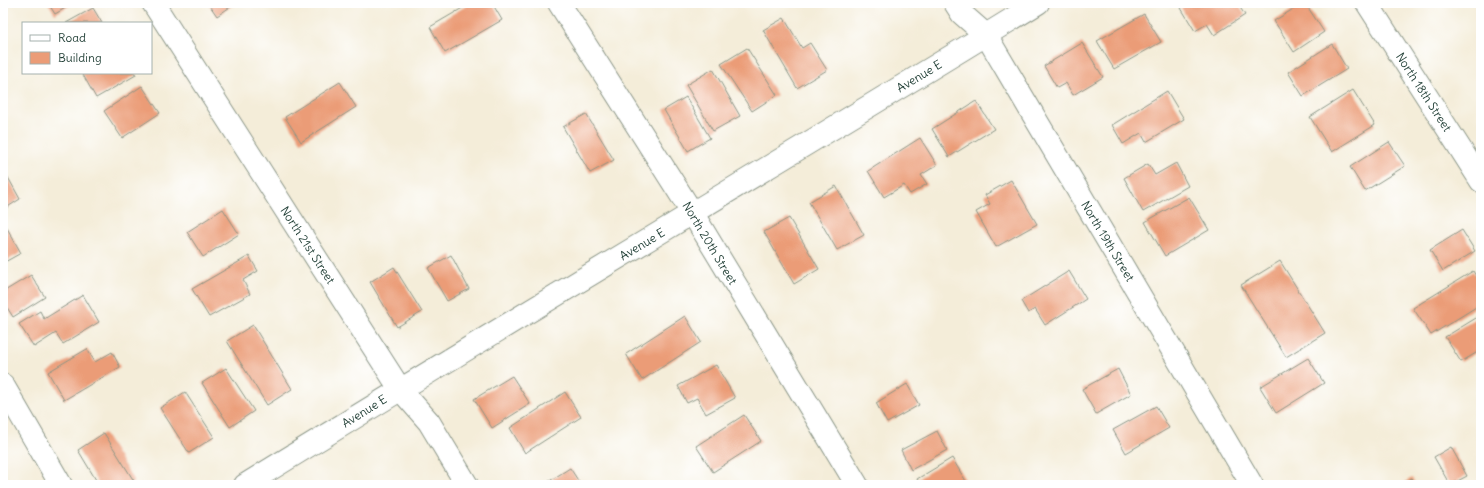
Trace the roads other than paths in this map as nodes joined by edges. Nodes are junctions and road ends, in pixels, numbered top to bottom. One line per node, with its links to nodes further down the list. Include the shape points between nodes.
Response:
1 (153, 3): 10 (street, North 21st Street)
2 (560, 3): 8 (street, North 20th Street)
3 (955, 3): 6 (street, North 19th Street, via 962,14)
4 (1038, 3): 6 (street, Avenue E)
5 (1367, 3): 7 (street, North 18th Street)
6 (986, 35): 8 (street, Avenue E); 15 (street, North 19th Street)
7 (1481, 181)
8 (692, 214): 10 (street, Avenue E); 14 (street, North 20th Street)
9 (3, 385): 11 (street)
10 (400, 389): 12 (street, Avenue E); 13 (street, North 21st Street, via 429,422)
11 (61, 485)
12 (245, 485)
13 (467, 485)
14 (857, 485)
15 (1252, 485)

